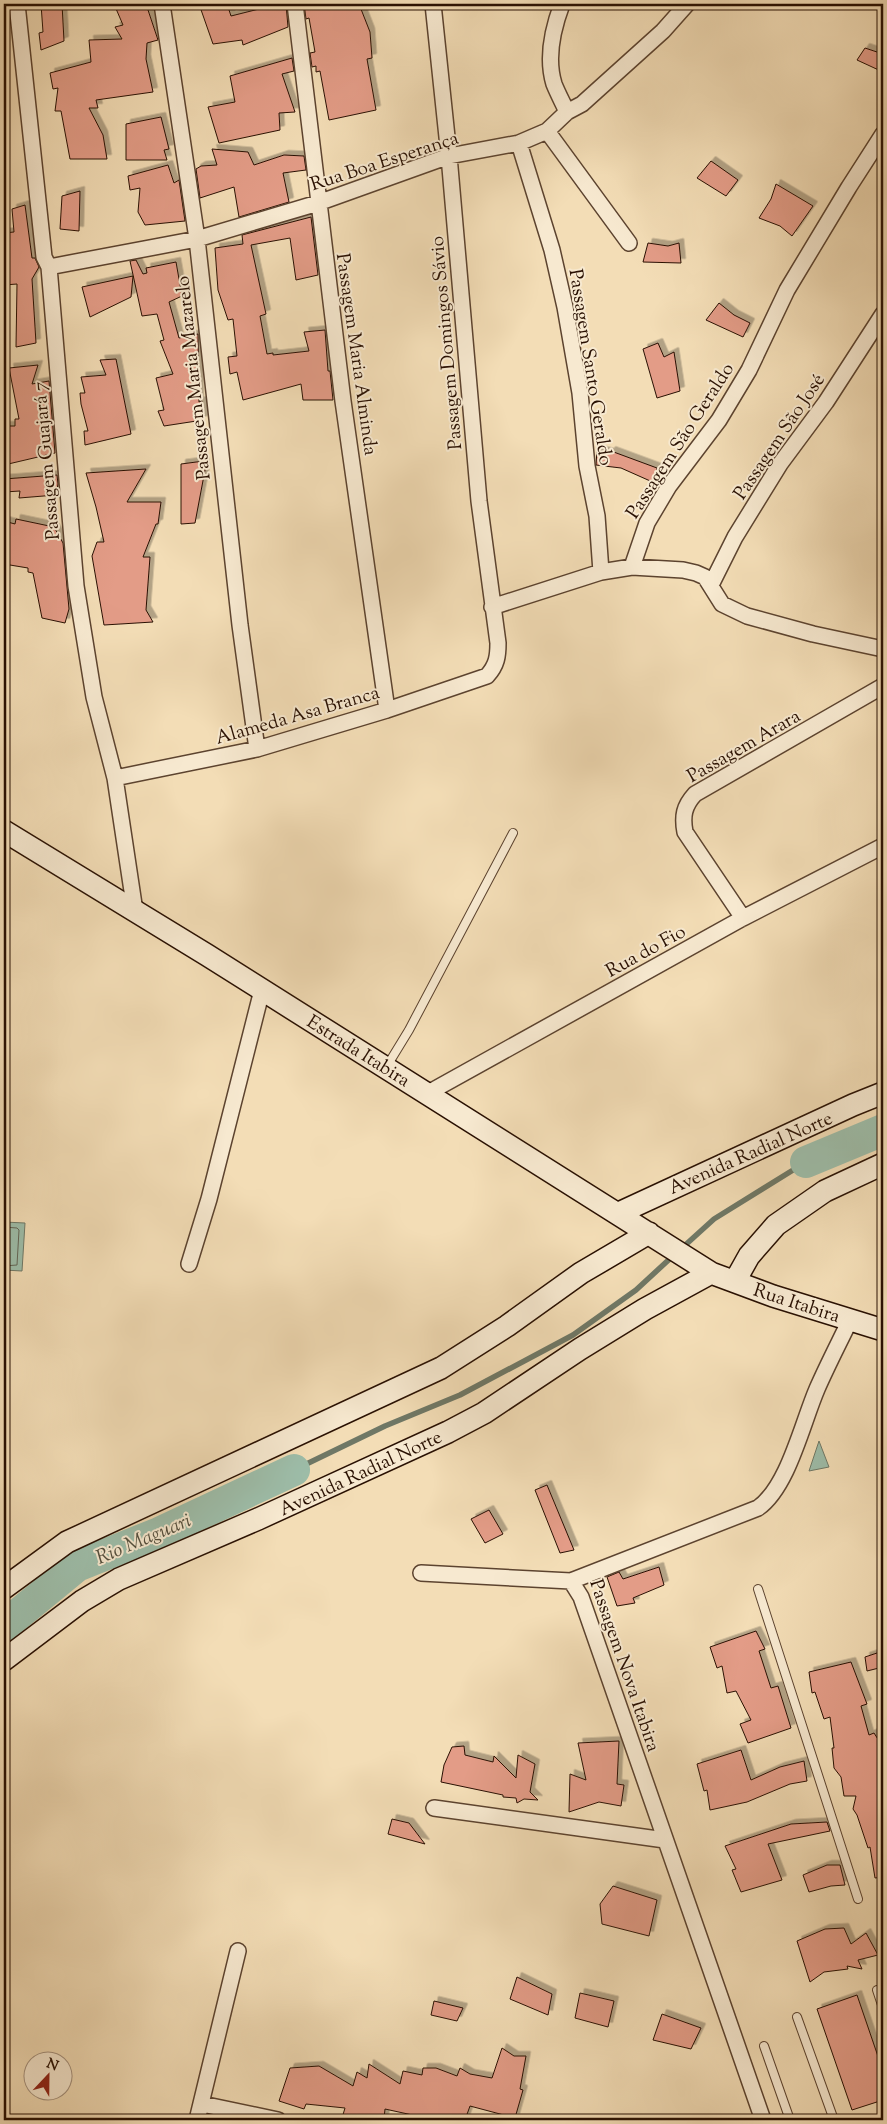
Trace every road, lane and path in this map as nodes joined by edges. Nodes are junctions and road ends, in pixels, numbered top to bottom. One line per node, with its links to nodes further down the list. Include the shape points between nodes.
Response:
1 (17, 4): 15 (street, Passagem Guajará 7, via 44,257)
2 (162, 4): 13 (street, Passagem Maria Mazarelo)
3 (295, 4): 12 (street, Passagem Maria Alminda)
4 (433, 4): 11 (street, Passagem Domingos Sávio)
5 (562, 4): 7 (street, via 552,35 551,56 554,83)
6 (687, 4): 7 (street, Rua Boa Esperança, via 663,31 582,104)
7 (567, 112): 8 (street, Rua Boa Esperança)
8 (547, 131): 10 (street, Rua Boa Esperança); 14 (street)
9 (883, 134): 17 (street, Passagem São Geraldo, via 787,290 729,404 669,486 647,523)
10 (519, 143): 11 (street, Rua Boa Esperança); 18 (street, Passagem Santo Geraldo, via 552,250 565,307 597,516)
11 (449, 156): 12 (street, Rua Boa Esperança); 20 (street, Passagem Domingos Sávio, via 479,501)
12 (318, 203): 13 (street, Rua Boa Esperança); 24 (street, Passagem Maria Alminda)
13 (197, 239): 15 (street, Rua Boa Esperança); 25 (street, Passagem Maria Mazarelo, via 240,625)
14 (629, 243)
15 (49, 267): 26 (street, Passagem Guajará 7, via 76,586 94,698)
16 (883, 314): 19 (street, Passagem São José, via 826,402 780,464 735,537)
17 (632, 567): 18 (street); 19 (street, via 696,573)
18 (601, 572): 20 (street)
19 (711, 584): 21 (street, via 722,604 747,616)
20 (492, 607): 22 (street, Passagem Domingos Sávio, via 498,653)
21 (882, 649)
22 (488, 676): 24 (street, Alameda Asa Branca)
23 (883, 686): 31 (street, Passagem Arara, via 695,794 687,803 682,821 685,832)
24 (387, 710): 25 (street, Alameda Asa Branca)
25 (258, 749): 26 (street, Alameda Asa Branca)
26 (115, 778): 30 (street, Passagem Guajará 7)
27 (4, 831): 30 (main road, Estrada Itabira)
28 (513, 833): 33 (lane)
29 (883, 846): 31 (street, Rua do Fio)
30 (135, 911): 32 (main road, Estrada Itabira)
31 (743, 918): 34 (street, Rua do Fio)
32 (262, 990): 33 (main road, Estrada Itabira); 39 (street, via 209,1199)
33 (387, 1067): 34 (main road, Estrada Itabira)
34 (428, 1093): 37 (main road, Estrada Itabira)
35 (883, 1093): 37 (main road, Avenida Radial Norte)
36 (883, 1164): 41 (main road, via 825,1191 776,1225 748,1256)
37 (619, 1214): 38 (main road, Estrada Itabira)
38 (650, 1233): 40 (main road, Estrada Itabira); 46 (main road, via 581,1273 441,1368 67,1542)
39 (189, 1264)
40 (711, 1272): 41 (main road, Rua Itabira); 48 (main road, Avenida Radial Norte, via 637,1314 477,1417 258,1520 118,1579 82,1601)
41 (735, 1281): 42 (main road, Rua Itabira)
42 (850, 1320): 43 (main road, Rua Itabira); 45 (street, Passagem Nova Itabira, via 817,1390 783,1476 769,1500 758,1508)
43 (883, 1330)
44 (421, 1573): 45 (street)
45 (571, 1581): 50 (street, Passagem Nova Itabira, via 581,1596)
46 (4, 1588)
47 (758, 1589): 51 (lane)
48 (4, 1660)
49 (434, 1808): 50 (street)
50 (664, 1840): 61 (street, Passagem Nova Itabira)
51 (858, 1899)
52 (238, 1951): 57 (street)
53 (877, 1990): 54 (lane)
54 (883, 2008)
55 (798, 2018): 63 (lane)
56 (764, 2046): 62 (lane)
57 (202, 2104): 59 (street); 60 (street)
58 (883, 2119): 64 (lane)
59 (197, 2120)
60 (278, 2120)
61 (763, 2120)
62 (790, 2120)
63 (834, 2120)
64 (879, 2120)

